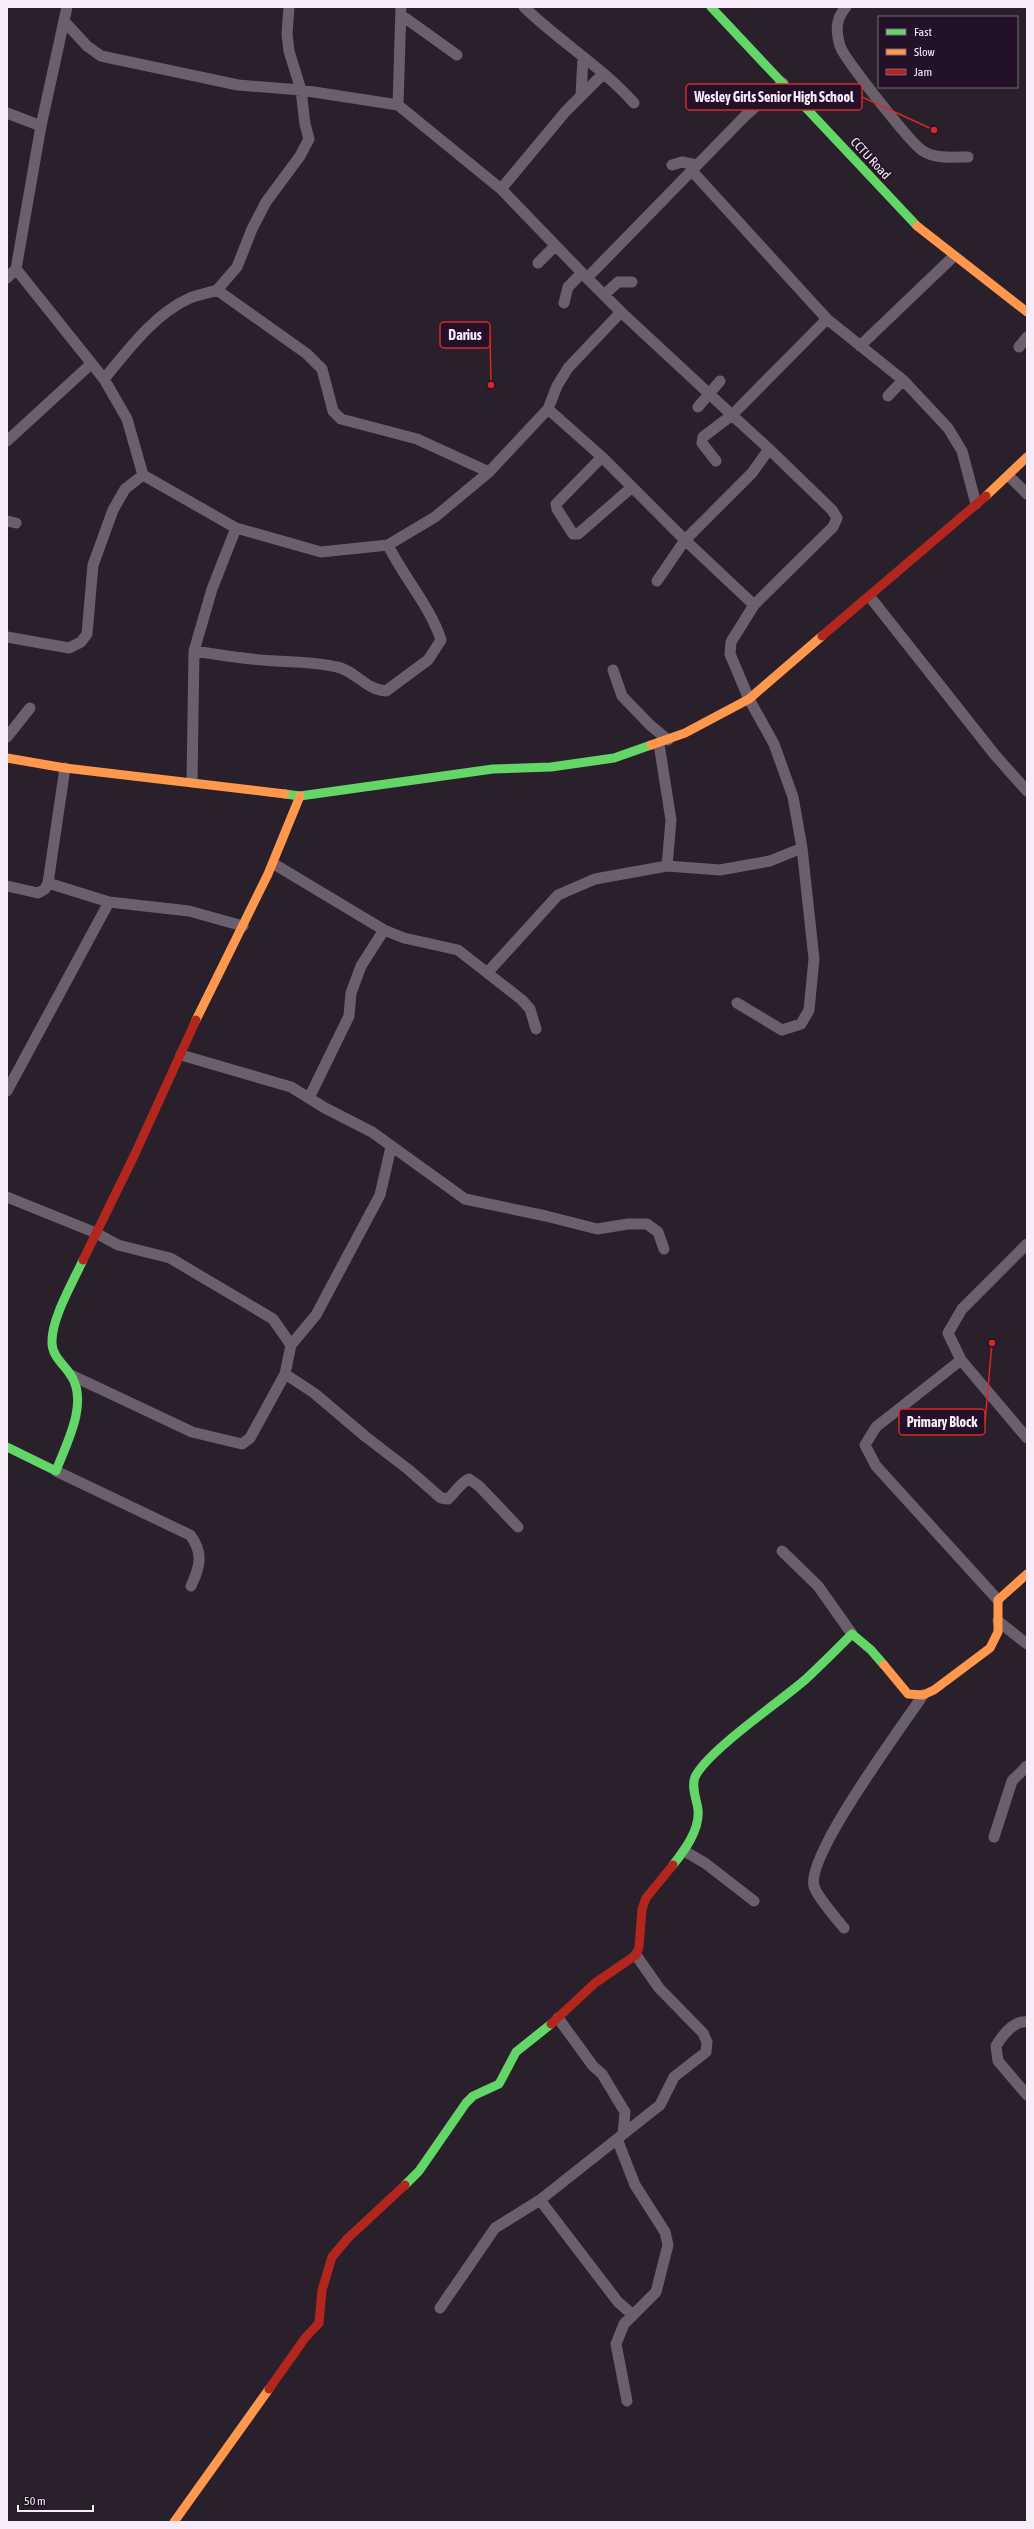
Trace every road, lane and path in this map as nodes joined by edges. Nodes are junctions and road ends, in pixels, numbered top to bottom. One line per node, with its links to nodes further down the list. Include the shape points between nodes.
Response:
1 (67, 7): 7 (street)
2 (290, 7): 12 (street, via 287,34)
3 (524, 7): 9 (street)
4 (711, 7): 11 (street, CCTU Road)
5 (846, 7): 18 (street, via 839,14 837,28 841,48 897,125 923,152 947,158)
6 (401, 11): 8 (street); 15 (street)
7 (65, 22): 12 (street, via 87,46 101,56 238,85); 17 (street)
8 (457, 55)
9 (583, 58): 10 (street); 13 (street)
10 (603, 74): 13 (street); 14 (street)
11 (784, 83): 20 (street, via 746,115); 23 (street, CCTU Road, via 916,225)
12 (301, 90): 15 (street); 29 (street, via 305,124 310,139 266,202 237,267)
13 (581, 95): 21 (street)
14 (634, 103)
15 (398, 105): 21 (street)
16 (7, 113): 17 (street)
17 (41, 126): 25 (street)
18 (968, 157)
19 (672, 165): 20 (street, via 682,162)
20 (695, 168): 26 (street); 34 (street)
21 (501, 189): 22 (street)
22 (555, 246): 24 (street); 26 (street)
23 (954, 256): 33 (street, CCTU Road); 36 (street)
24 (538, 263)
25 (16, 269): 27 (street); 38 (street)
26 (585, 275): 30 (street); 31 (street, via 568,286)
27 (7, 278)
28 (632, 282): 30 (street, via 618,282)
29 (216, 290): 39 (street, via 190,298 165,313 130,348); 52 (street, via 307,354 322,369 333,411 341,418 417,439)
30 (604, 295): 32 (street)
31 (564, 303)
32 (621, 312): 42 (street); 45 (street, via 568,368 556,386)
33 (1027, 312)
34 (828, 319): 36 (street); 46 (street)
35 (1027, 337): 37 (street)
36 (860, 346): 40 (street)
37 (1019, 347)
38 (91, 364): 39 (street); 47 (street)
39 (104, 380): 53 (street, via 127,419)
40 (903, 380): 43 (street); 57 (street, via 948,428 962,451)
41 (720, 381): 42 (street)
42 (710, 394): 44 (street); 46 (street)
43 (888, 396)
44 (698, 407)
45 (548, 409): 49 (street); 52 (street)
46 (732, 415): 48 (street); 51 (street, via 703,437 702,443)
47 (7, 441)
48 (769, 450): 59 (street, via 752,473); 63 (street, via 832,510 837,518 833,527)
49 (602, 457): 55 (street); 55 (street, via 556,504 569,531 578,534)
50 (1027, 457): 54 (street)
51 (716, 461)
52 (489, 472): 60 (street, via 435,517)
53 (143, 475): 58 (street); 64 (street, via 125,489 113,510 94,565 87,634 81,642 69,648)
54 (1009, 476): 56 (street); 57 (street)
55 (631, 488): 59 (street)
56 (1027, 494)
57 (976, 504): 62 (street)
58 (236, 528): 60 (street, via 321,552); 65 (street, via 212,588)
59 (684, 540): 61 (street); 63 (street)
60 (388, 545): 65 (street, via 435,622 441,640 428,660 386,691 375,690 338,667 300,661 275,661)
61 (657, 581)
62 (870, 597): 67 (street); 74 (street, via 995,755)
63 (754, 605): 67 (street, via 731,642 730,654)
64 (7, 637)
65 (194, 652): 73 (street)
66 (613, 670): 70 (street, via 622,696)
67 (749, 699): 70 (street, via 715,719); 76 (street, via 774,744 788,784)
68 (30, 708): 69 (street)
69 (7, 737)
70 (664, 742): 75 (street, via 614,758 551,767 493,770); 78 (street, via 671,820)
71 (7, 758): 72 (street)
72 (65, 768): 73 (street); 79 (street)
73 (192, 782): 75 (street)
74 (1027, 791)
75 (300, 796): 77 (street)
76 (802, 848): 78 (street, via 770,861 720,870); 85 (street, via 814,959 809,1010 801,1024 782,1030)
77 (274, 864): 82 (street); 83 (street)
78 (667, 866): 84 (street, via 594,879 558,895)
79 (48, 883): 80 (street, via 45,889 38,893); 81 (street)
80 (7, 886)
81 (109, 902): 82 (street, via 189,911); 88 (street)
82 (243, 926): 87 (street)
83 (384, 930): 84 (street, via 404,938 458,950); 89 (street, via 361,966 351,993 349,1016)
84 (488, 972): 86 (street, via 530,1009)
85 (736, 1003)
86 (536, 1029)
87 (181, 1055): 89 (street, via 291,1087); 92 (street)
88 (7, 1091)
89 (309, 1098): 90 (street, via 372,1132)
90 (391, 1147): 94 (street, via 464,1199 546,1216 597,1230 628,1224 648,1224 658,1232); 95 (street, via 380,1195 316,1316)
91 (7, 1197): 92 (street)
92 (96, 1233): 95 (street, via 118,1245 170,1258 273,1319); 98 (street, via 50,1341 52,1351)
93 (1027, 1244): 96 (street, via 962,1310 948,1333)
94 (664, 1250)
95 (291, 1345): 97 (street)
96 (962, 1360): 99 (street); 106 (street, via 876,1427 866,1445 876,1466)
97 (285, 1374): 98 (street, via 250,1438 242,1444 192,1432); 102 (street, via 314,1393 441,1498 448,1499 461,1483 469,1480 479,1486)
98 (71, 1375): 101 (street, via 77,1390 76,1408)
99 (1027, 1438)
100 (7, 1447): 101 (street)
101 (56, 1471): 105 (street, via 190,1535 200,1552 200,1561)
102 (518, 1527)
103 (782, 1551): 108 (street, via 818,1586)
104 (1027, 1574): 106 (street)
105 (191, 1586)
106 (998, 1600): 107 (street)
107 (998, 1621): 109 (street); 110 (street, via 996,1641 990,1648 960,1672)
108 (852, 1634): 110 (street, via 871,1650 908,1694); 113 (street, via 806,1678 700,1768 694,1790 698,1820)
109 (1027, 1644)
110 (923, 1695): 115 (street, via 829,1837 817,1864 814,1886)
111 (1027, 1766): 112 (street, via 1012,1781)
112 (994, 1837)
113 (684, 1851): 114 (street); 116 (street, via 646,1898)
114 (754, 1901)
115 (844, 1928)
116 (636, 1955): 117 (street, via 595,1984); 120 (street, via 659,1988 703,2033 708,2047 706,2052 674,2077 660,2105)
117 (558, 2018): 120 (street, via 593,2066 602,2074 625,2112); 125 (street, via 516,2052 499,2084 473,2096 466,2103 419,2171 348,2238 332,2257 325,2276 319,2323 305,2338)
118 (1027, 2022): 119 (street, via 1023,2021 1004,2033 996,2046 998,2060)
119 (1027, 2095)
120 (620, 2136): 121 (street); 123 (street, via 635,2185 665,2232 668,2245 656,2292)
121 (540, 2200): 122 (street, via 495,2228); 123 (street, via 618,2302)
122 (440, 2308)
123 (633, 2315): 124 (street, via 624,2324 616,2344)
124 (627, 2401)
125 (174, 2522)

